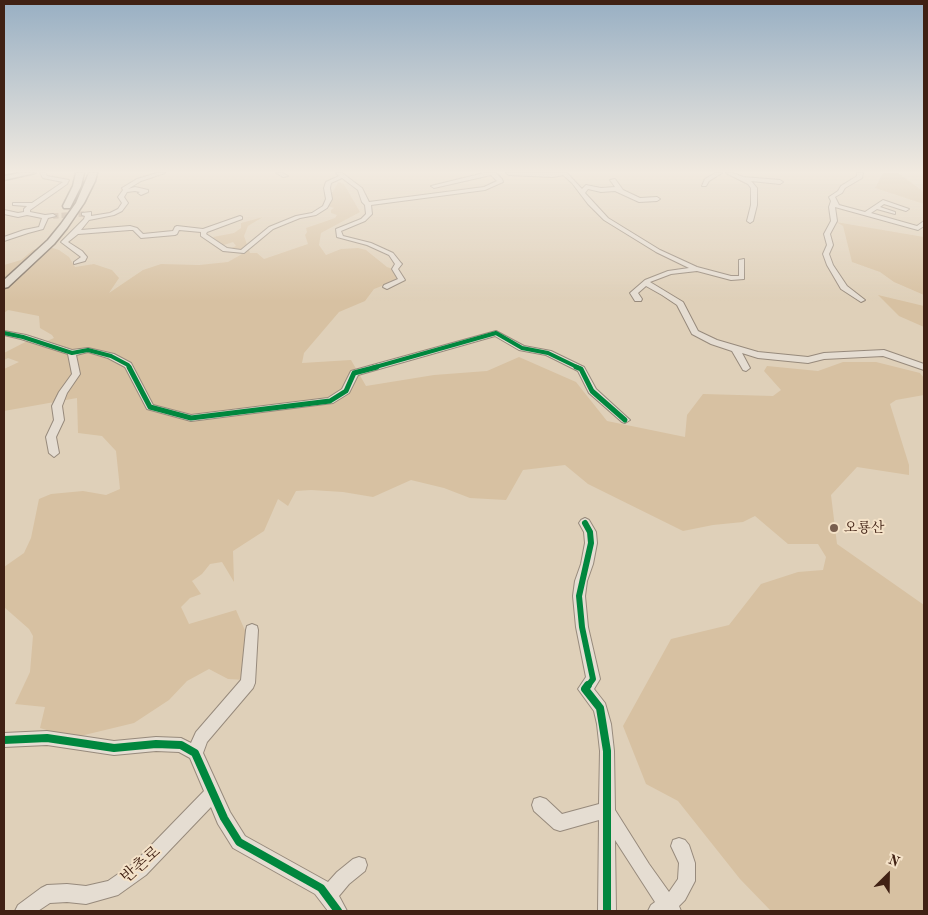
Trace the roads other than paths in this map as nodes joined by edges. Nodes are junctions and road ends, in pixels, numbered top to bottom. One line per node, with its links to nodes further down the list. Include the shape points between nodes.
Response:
1 (42, 216): 14 (street)
2 (54, 216): 14 (street)
3 (60, 216): 22 (highway)
4 (66, 216): 22 (highway)
5 (71, 216): 21 (highway)
6 (75, 216): 21 (highway)
7 (89, 216): 19 (street, via 85,216)
8 (303, 216): 18 (street, via 271,228 242,252 225,250 203,235)
9 (367, 216): 29 (street, via 338,230 342,238 391,254 399,264 395,269 402,280)
10 (603, 216): 25 (street, via 628,234)
11 (751, 216): 16 (street)
12 (833, 216): 31 (street, via 827,234 830,244 826,254 844,287)
13 (872, 216): 17 (street, via 918,228)
14 (46, 217): 20 (street, via 41,228)
15 (240, 218): 18 (street)
16 (750, 221)
17 (924, 223)
18 (204, 231): 19 (street, via 177,228 175,232 139,233 130,228)
19 (76, 232): 24 (street, via 64,242 85,259)
20 (4, 239)
21 (51, 242): 28 (highway)
22 (40, 247): 26 (highway)
23 (742, 260): 25 (street, via 742,278)
24 (76, 263)
25 (696, 267): 27 (street, via 670,272)
26 (4, 280)
27 (645, 282): 30 (street, via 634,292); 34 (street, via 680,304 695,332)
28 (4, 285)
29 (387, 287)
30 (638, 299)
31 (861, 300)
32 (4, 333): 33 (street); 35 (street)
33 (4, 338)
34 (735, 349): 36 (street, via 758,355 808,360 824,356 884,353); 37 (street)
35 (72, 353): 38 (street, via 88,350 128,365 150,407 191,418 330,401 346,391 354,373 496,333 522,348 548,353 581,368 592,391); 39 (street, via 76,374 57,406 59,420 51,437)
36 (924, 366)
37 (746, 368)
38 (625, 420)
39 (54, 452)
40 (585, 523): 46 (street, via 591,543 579,596 593,679 585,690 600,708 604,724)
41 (252, 630): 43 (street, via 248,683 200,737)
42 (4, 740): 43 (street, via 47,738 114,748 181,745)
43 (194, 753): 44 (street)
44 (213, 794): 49 (street, via 239,842); 51 (street, 반촌로, via 140,869 119,884 86,895 47,894)
45 (540, 805): 46 (street, via 560,823)
46 (606, 810): 50 (street); 53 (street)
47 (679, 846): 50 (street, via 687,863 686,881)
48 (359, 865): 49 (street)
49 (328, 895): 52 (street)
50 (665, 909)
51 (24, 911)
52 (338, 911)
53 (607, 911)

